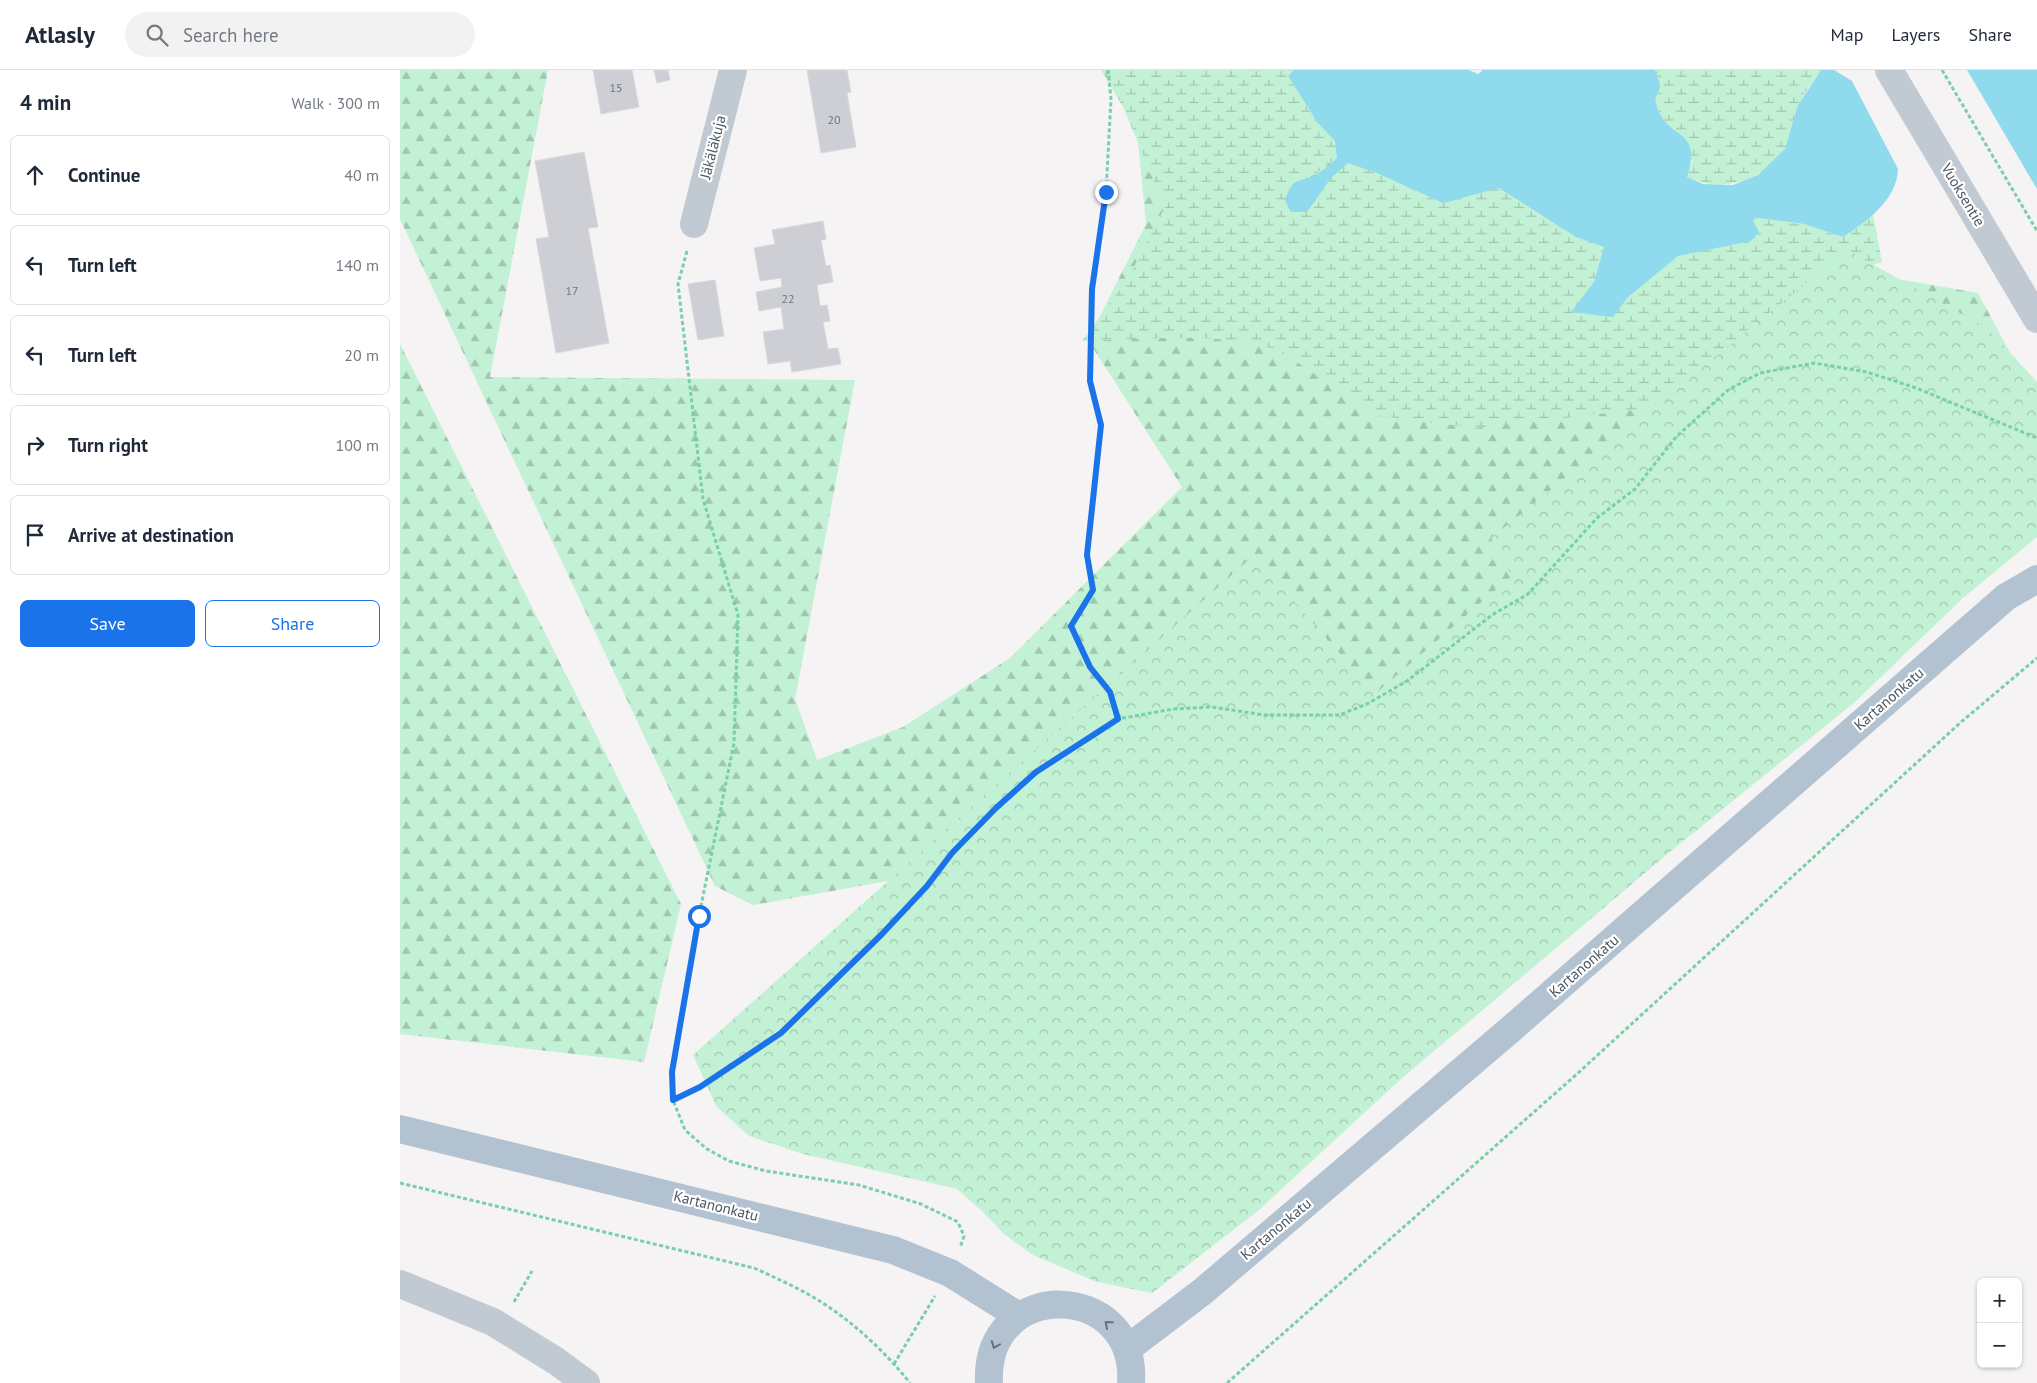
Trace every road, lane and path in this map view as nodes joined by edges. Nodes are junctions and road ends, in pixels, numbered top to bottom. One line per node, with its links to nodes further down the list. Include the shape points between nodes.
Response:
1 (733, 70): 5 (street, Jäkäläkuja)
2 (1108, 70): 11 (path, via 1106,192 1092,289 1090,353 1090,381 1101,425 1087,555 1093,590 1071,626 1090,667 1110,692)
3 (1889, 70): 7 (street, Vuoksentie)
4 (1942, 70): 6 (path)
5 (694, 224): 12 (path, via 678,293 703,499 738,615 734,743 672,1072)
6 (2037, 231)
7 (2037, 319)
8 (2037, 438): 11 (path, via 1916,388 1867,372 1814,364 1760,374 1728,390 1676,437 1635,489 1597,518 1528,594 1492,615 1407,681 1367,704 1339,715 1264,715 1212,707 1173,709)
9 (2037, 579): 20 (main road, Kartanonkatu, via 2006,597 1504,1036 1202,1292)
10 (2037, 658): 25 (path, via 1960,723 1577,1074)
11 (1118, 719): 12 (path, via 1036,772 996,808 882,934 781,1033 700,1087)
12 (673, 1100): 15 (path, via 685,1130 707,1149 729,1161 766,1171 860,1185 921,1204)
13 (400, 1129): 18 (main road, Kartanonkatu, via 893,1250 950,1273)
14 (400, 1182): 22 (path, via 754,1268 807,1294 856,1328)
15 (958, 1222)
16 (532, 1270): 19 (path)
17 (400, 1284): 19 (street)
18 (1019, 1316): 20 (main road, one-way to 18, via 1114,1327 1093,1312 1077,1306 1043,1305); 23 (main road, one-way to 23, via 998,1337 988,1364)
19 (500, 1326): 21 (street)
20 (1127, 1349): 24 (main road, via 1132,1370)
21 (586, 1383)
22 (910, 1383)
23 (988, 1383)
24 (1131, 1383)
25 (1227, 1383)

